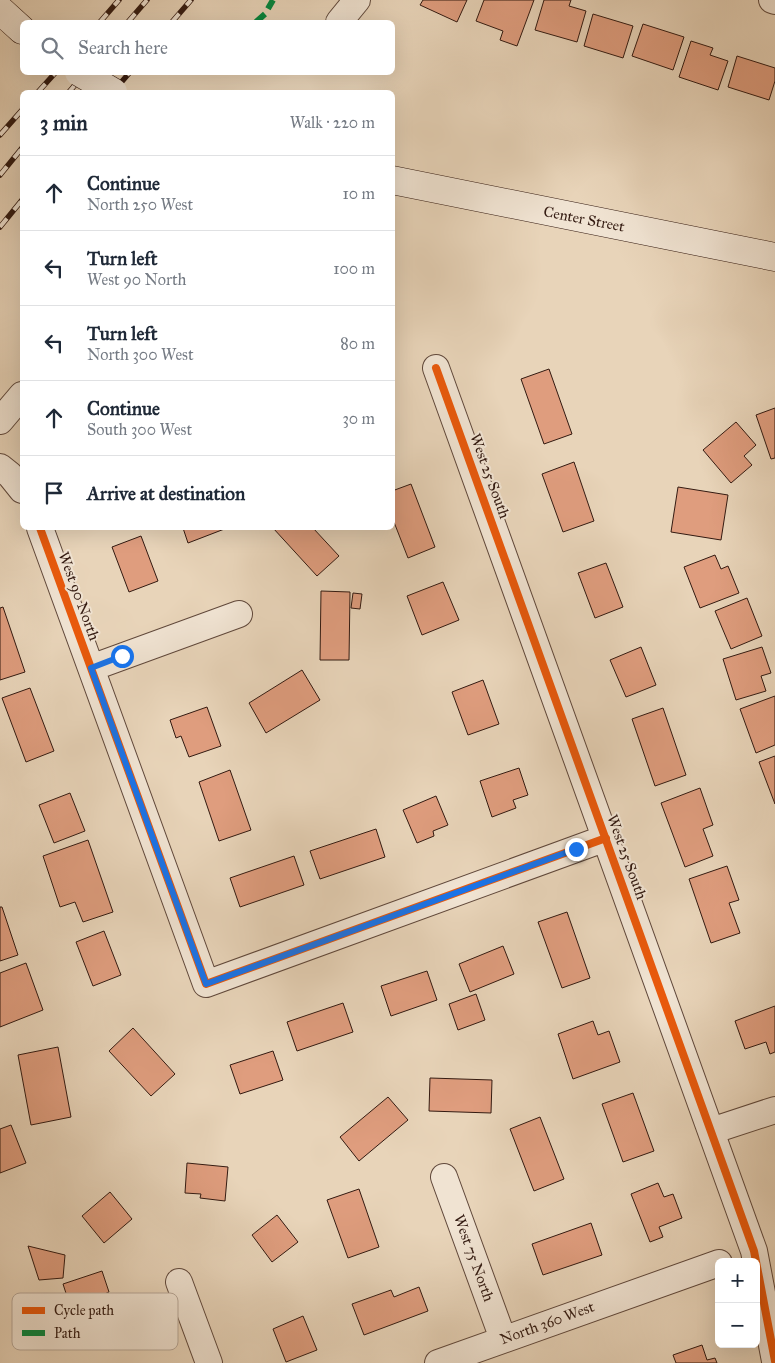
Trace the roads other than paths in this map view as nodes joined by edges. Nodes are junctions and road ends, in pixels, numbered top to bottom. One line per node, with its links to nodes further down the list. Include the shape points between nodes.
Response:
1 (357, 0): 3 (street)
2 (0, 10): 4 (street)
3 (342, 20)
4 (20, 28)
5 (85, 75): 6 (street, bridge)
6 (110, 90)
7 (395, 181): 8 (street, Center Street)
8 (775, 257)
9 (436, 368): 17 (street, West 25 South)
10 (20, 397): 11 (street)
11 (0, 421)
12 (0, 467): 13 (street)
13 (20, 488)
14 (41, 530): 16 (street, West 90 North)
15 (239, 614): 16 (street)
16 (91, 668): 17 (street, West 90 North, via 206,984)
17 (606, 838): 19 (street, West 25 South)
18 (775, 1110): 19 (street)
19 (711, 1131): 21 (street, West 25 South)
20 (444, 1177): 25 (street, West 75 North)
21 (754, 1251): 22 (street, North 360 West); 26 (street, West 25 South)
22 (732, 1258)
23 (715, 1264): 25 (street, North 360 West)
24 (179, 1282): 27 (street)
25 (503, 1339): 28 (street, North 360 West)
26 (775, 1360)
27 (209, 1363)
28 (438, 1363)

